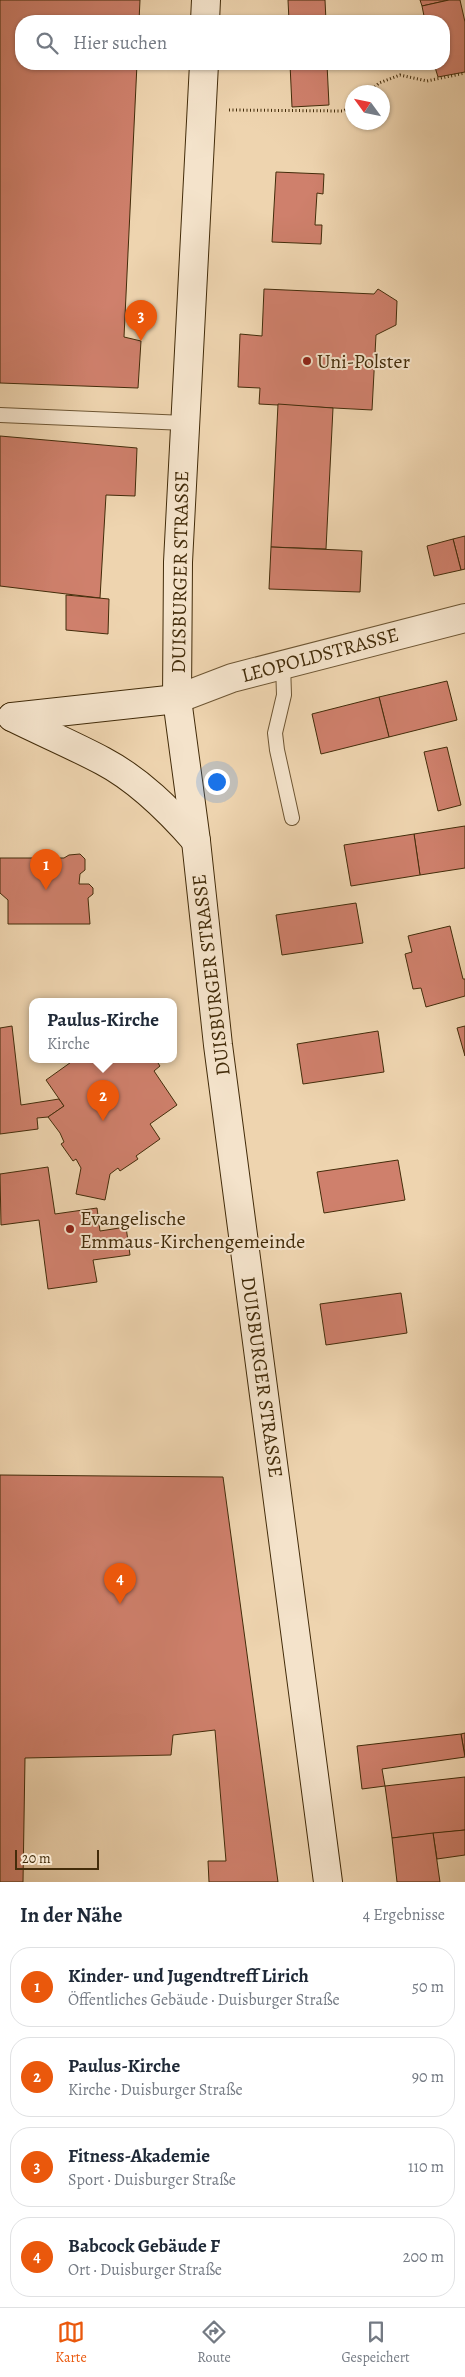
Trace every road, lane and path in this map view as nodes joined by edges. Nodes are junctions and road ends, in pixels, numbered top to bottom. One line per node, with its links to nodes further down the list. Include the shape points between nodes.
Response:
1 (206, 0): 2 (main road)
2 (205, 15)
3 (204, 70): 6 (main road, DUISBURGER STRASSE)
4 (465, 73): 5 (path, via 427,81 400,75)
5 (378, 85)
6 (202, 108): 7 (path); 9 (main road, DUISBURGER STRASSE)
7 (345, 110)
8 (0, 415): 9 (lane)
9 (185, 423): 12 (main road, DUISBURGER STRASSE, via 178,562)
10 (465, 618): 11 (main road, LEOPOLDSTRASSE)
11 (284, 664): 12 (main road, LEOPOLDSTRASSE, via 232,678); 14 (lane, via 284,695 275,733)
12 (177, 699): 13 (main road, LEOPOLDSTRASSE); 15 (main road, DUISBURGER STRASSE)
13 (6, 717): 15 (main road, via 104,761 140,785 174,815)
14 (292, 818)
15 (196, 841): 16 (main road, DUISBURGER STRASSE, via 218,1045)
16 (328, 1882)

